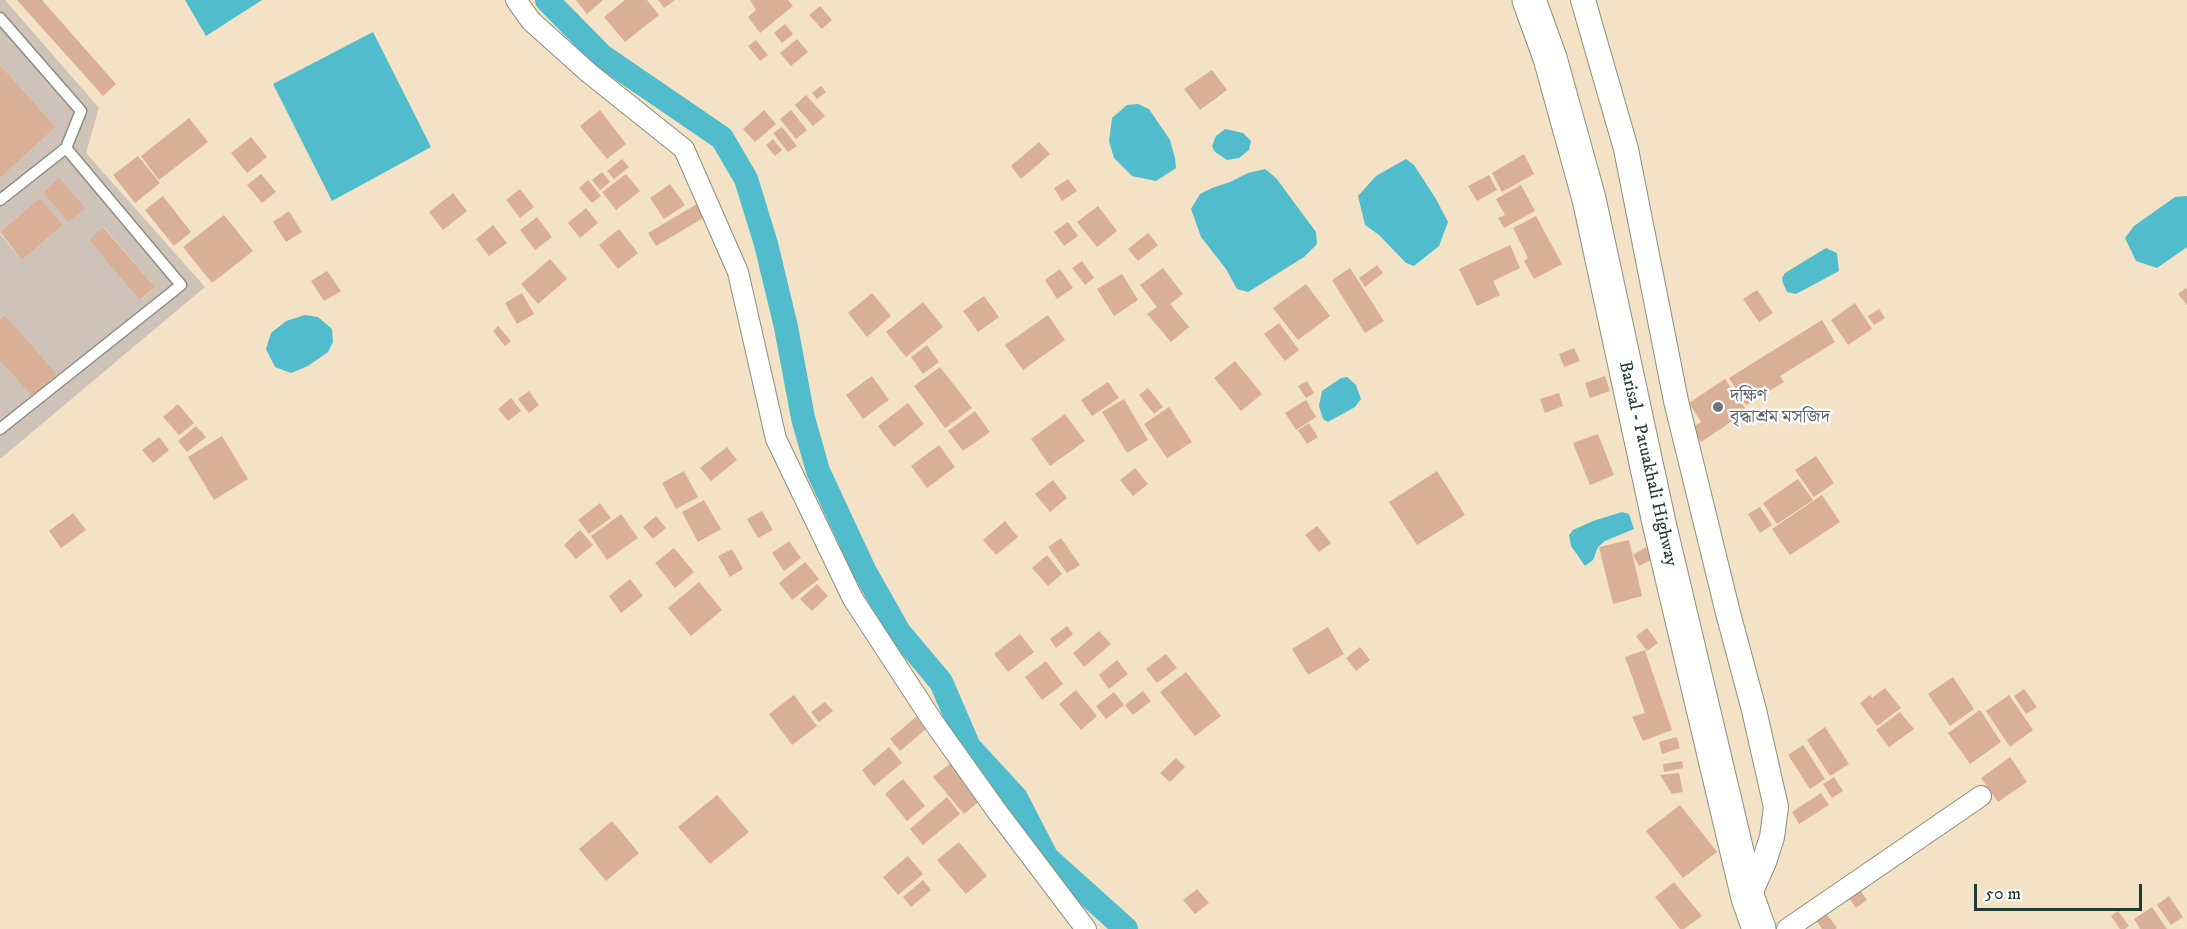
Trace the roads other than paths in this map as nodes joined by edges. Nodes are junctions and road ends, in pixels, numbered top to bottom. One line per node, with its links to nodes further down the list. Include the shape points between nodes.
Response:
1 (516, 0): 10 (street, via 531,21 589,73 684,149 738,272 777,439 853,599 932,720)
2 (1529, 0): 9 (highway, Barisal - Patuakhali Highway, via 1550,58 1589,199 1659,523)
3 (1583, 0): 9 (street, via 1626,149 1676,401 1776,807 1767,854)
4 (0, 18): 5 (lane, via 81,111)
5 (66, 148): 6 (lane); 7 (lane, via 181,285)
6 (0, 200)
7 (0, 429)
8 (1981, 796): 12 (street)
9 (1748, 898): 11 (highway, Barisal - Patuakhali Highway)
10 (1086, 929)
11 (1759, 929)
12 (1787, 929)

